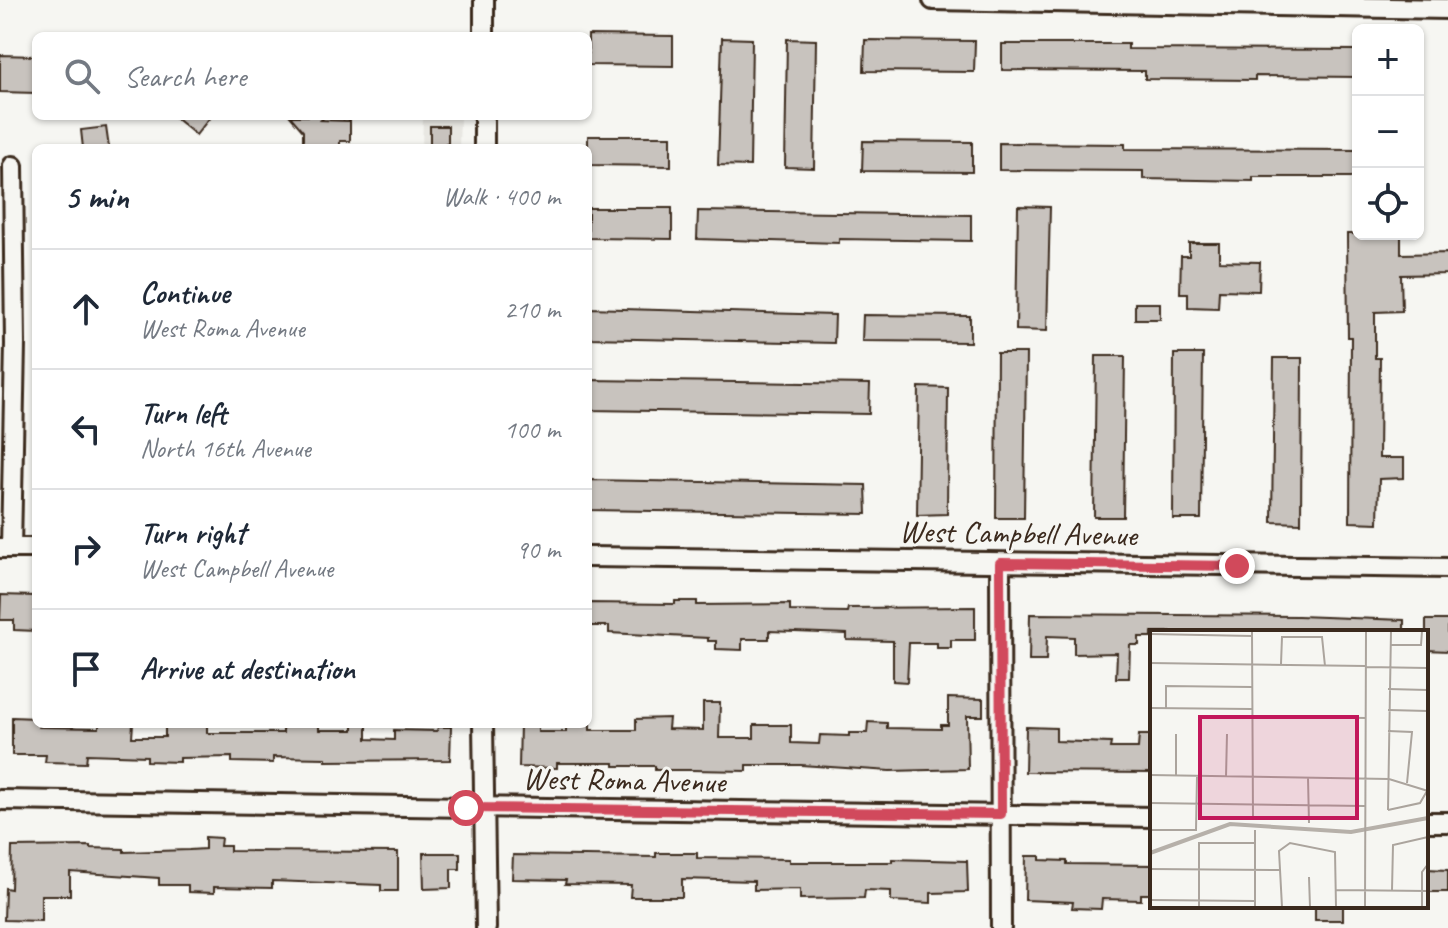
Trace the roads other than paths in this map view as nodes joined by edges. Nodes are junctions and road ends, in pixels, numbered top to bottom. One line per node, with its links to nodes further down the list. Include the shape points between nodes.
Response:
1 (484, 0): 4 (street)
2 (933, 0): 3 (street)
3 (1448, 9)
4 (484, 32)
5 (484, 120): 6 (street)
6 (484, 144)
7 (13, 166): 8 (street, via 15,344)
8 (6, 548): 9 (street)
9 (32, 548)
10 (592, 557): 11 (street, West Campbell Avenue)
11 (1000, 563): 12 (street, West Campbell Avenue); 16 (street)
12 (1448, 568)
13 (483, 728): 15 (street)
14 (0, 800): 15 (street, West Roma Avenue)
15 (484, 809): 16 (street, West Roma Avenue); 18 (street)
16 (1001, 814): 17 (street, West Roma Avenue); 19 (street)
17 (1150, 817)
18 (486, 928)
19 (1001, 928)

